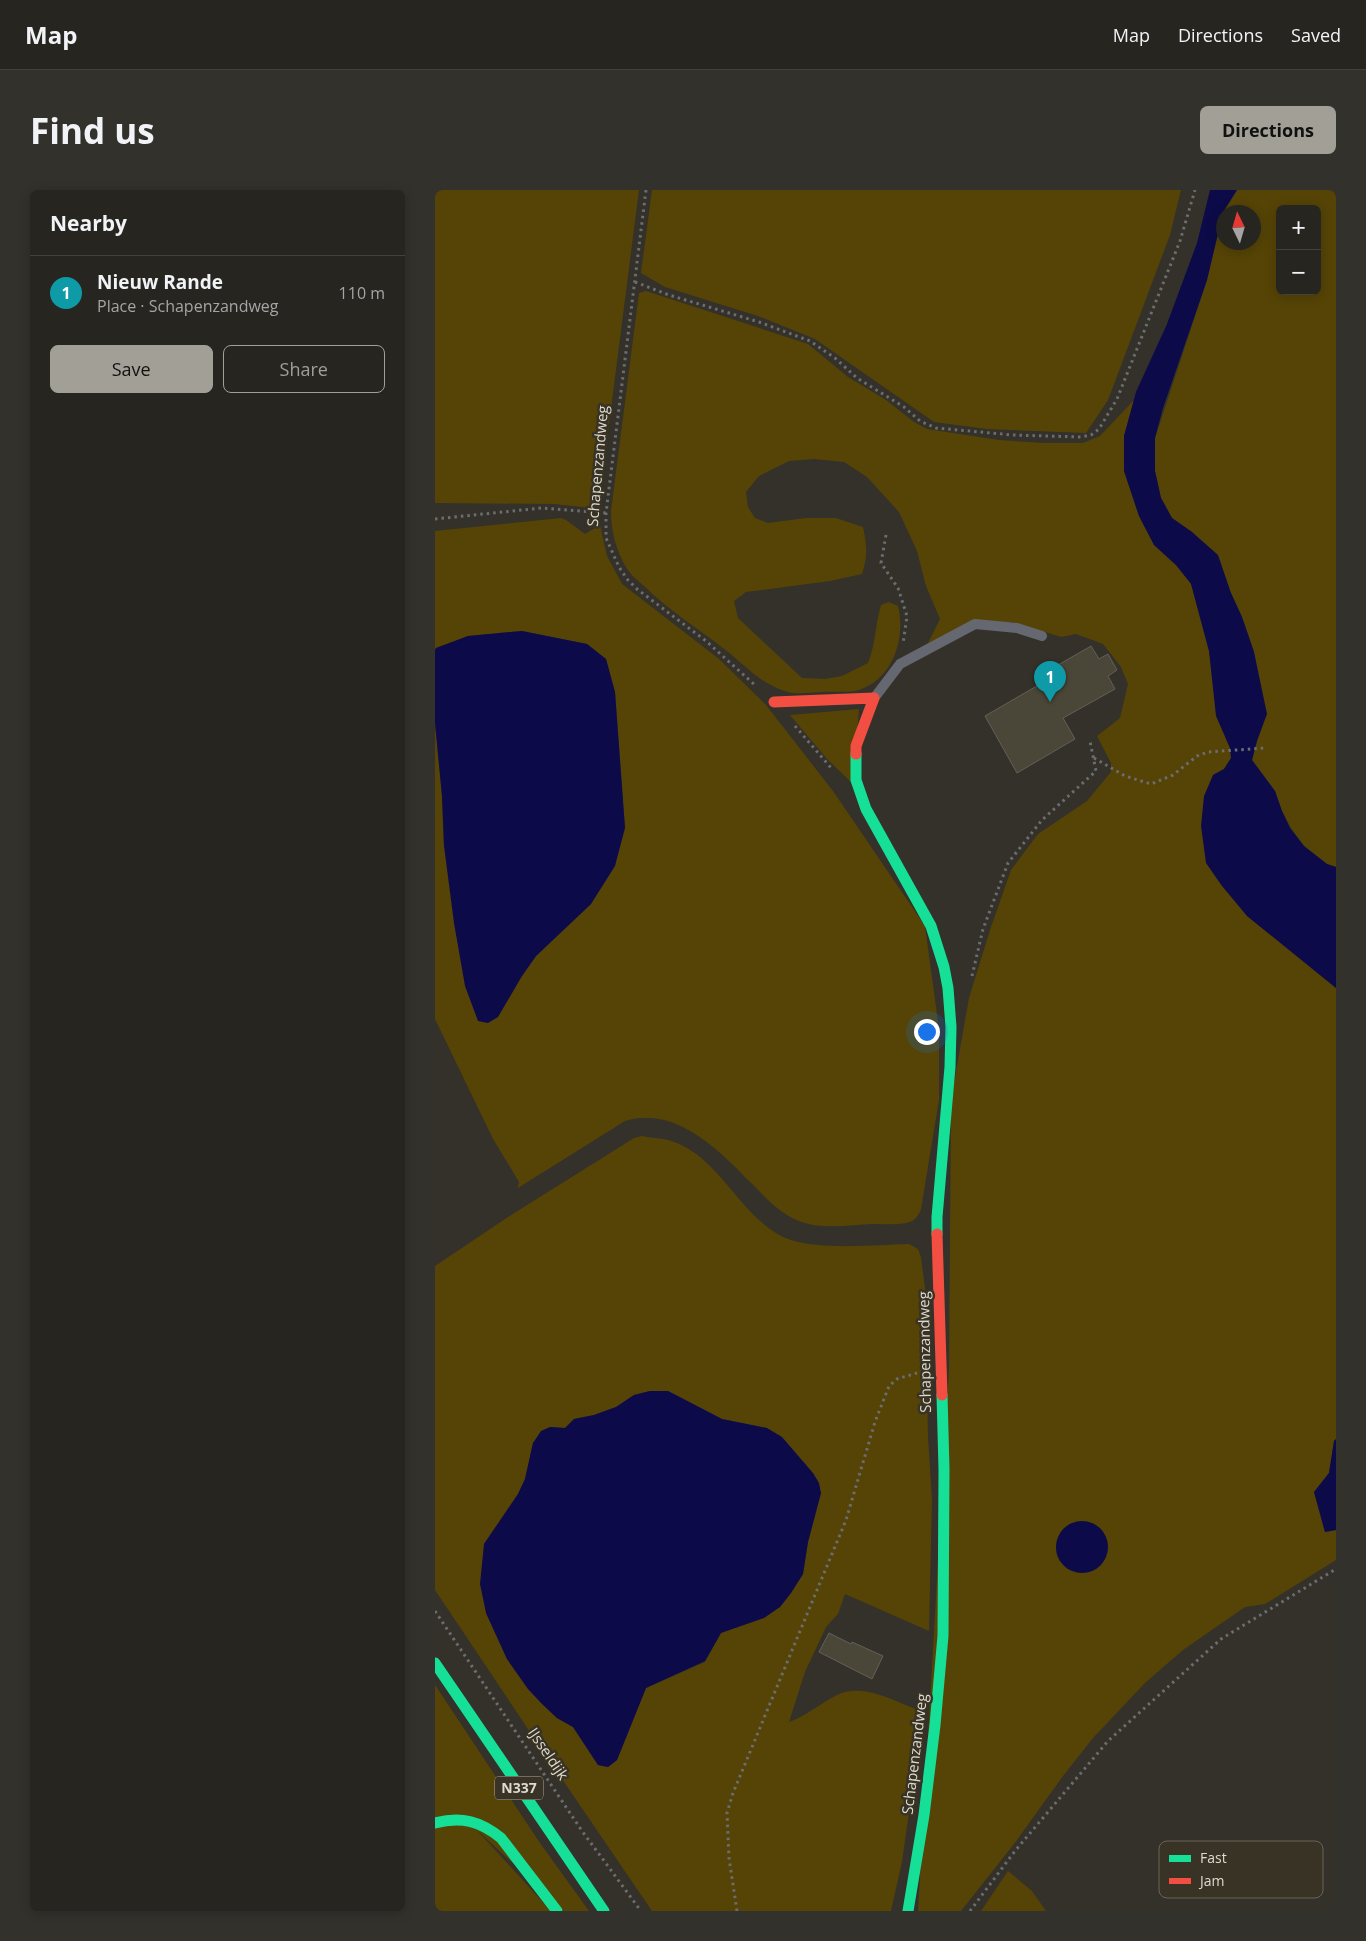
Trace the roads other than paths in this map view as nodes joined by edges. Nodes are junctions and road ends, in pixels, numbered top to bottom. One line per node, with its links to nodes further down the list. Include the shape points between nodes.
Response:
1 (1042, 636): 2 (lane, via 1017,628 975,624 901,664)
2 (874, 698): 3 (street); 8 (street, Schapenzandweg, via 856,746 856,780 866,809 931,926 948,988 951,1027 937,1217 944,1469 943,1636 932,1752)
3 (774, 702)
4 (435, 1663): 7 (street, N337)
5 (435, 1823): 6 (street, via 462,1819 491,1829)
6 (557, 1911)
7 (604, 1911)
8 (908, 1911)

